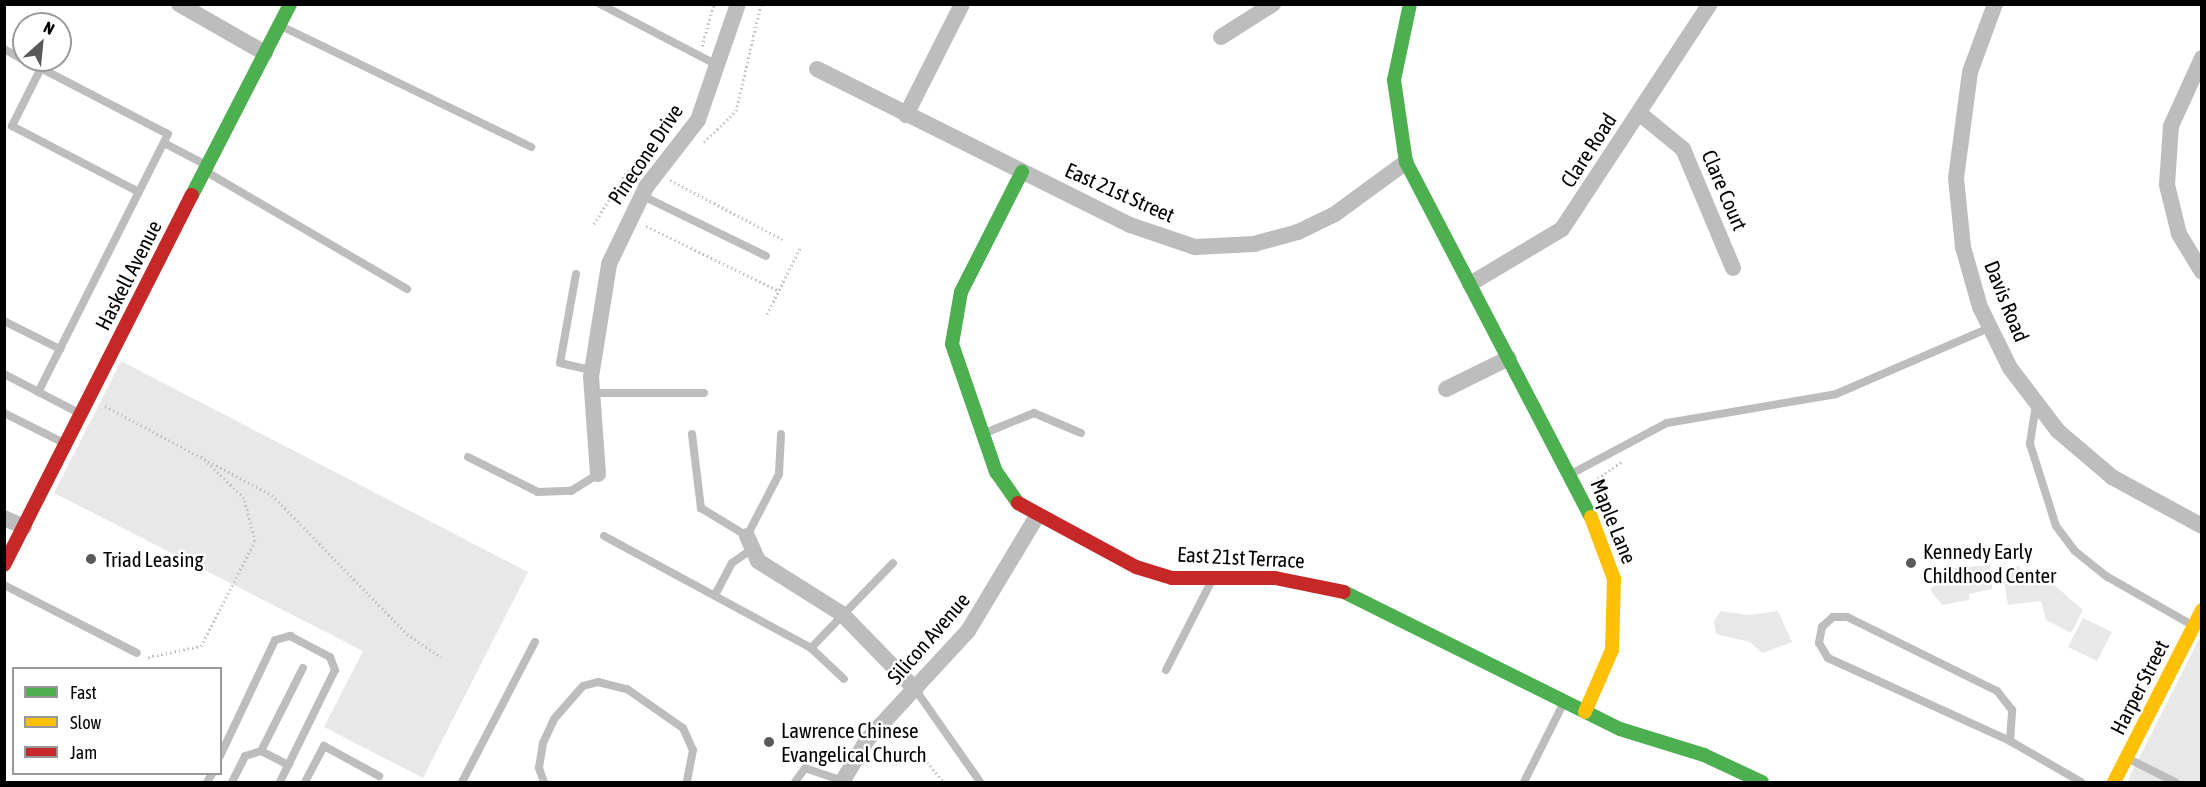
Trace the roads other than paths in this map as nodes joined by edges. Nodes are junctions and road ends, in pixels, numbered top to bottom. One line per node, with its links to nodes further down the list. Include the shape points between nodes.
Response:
1 (179, 4): 12 (street)
2 (290, 4): 10 (street, Haskell Avenue)
3 (600, 4): 14 (lane)
4 (738, 4): 14 (street, Pinecone Drive)
5 (962, 4): 19 (street)
6 (1273, 4): 11 (street)
7 (1410, 4): 22 (street, Maple Lane, via 1394,80)
8 (1710, 4): 18 (street, Clare Road)
9 (1995, 4): 34 (street, Davis Road, via 1970,72 1956,178 1963,247)
10 (280, 25): 12 (street, Haskell Avenue); 21 (lane)
11 (1221, 37)
12 (265, 53): 23 (street, Haskell Avenue)
13 (2202, 58): 29 (street, via 2171,126 2167,185 2179,234)
14 (720, 66): 26 (street, Pinecone Drive, via 698,120)
15 (817, 69): 19 (street, East 21st Street)
16 (39, 72): 25 (lane, via 12,126)
17 (49, 72): 20 (lane, via 168,134)
18 (1639, 114): 28 (street, Clare Court, via 1683,149); 31 (street, Clare Road, via 1562,229)
19 (906, 115): 24 (street, East 21st Street)
20 (164, 143): 23 (lane); 25 (lane)
21 (531, 147)
22 (1407, 162): 24 (street, East 21st Street, via 1316,224 1275,240 1215,248 1156,236); 31 (street, Maple Lane)
23 (206, 168): 32 (lane); 45 (street, Haskell Avenue)
24 (1022, 172): 49 (street, East 21st Terrace, via 961,292 952,328 955,365)
25 (139, 192): 35 (lane)
26 (649, 198): 27 (lane); 37 (street, Pinecone Drive, via 604,281)
27 (766, 256)
28 (1733, 267)
29 (2202, 272)
30 (576, 274): 37 (lane, via 560,363)
31 (1470, 284): 36 (street, Maple Lane)
32 (407, 289)
33 (4, 321): 35 (lane)
34 (1989, 328): 43 (street, Davis Road); 53 (lane, via 1836,394 1667,423)
35 (60, 349): 40 (lane)
36 (1509, 358): 39 (street); 53 (street, Maple Lane)
37 (591, 370): 41 (street, Pinecone Drive)
38 (4, 374): 40 (lane)
39 (1446, 389)
40 (38, 392): 45 (lane)
41 (591, 393): 42 (lane); 52 (street, Pinecone Drive)
42 (704, 393)
43 (2036, 405): 56 (street, Davis Road, via 2112,477); 67 (lane, via 2030,444 2056,526 2106,576)
44 (4, 413): 50 (lane)
45 (82, 414): 50 (street, Haskell Avenue)
46 (1081, 432): 49 (lane, via 1034,413)
47 (693, 434): 59 (lane, via 694,488 701,508)
48 (781, 434): 59 (lane, via 779,474)
49 (982, 434): 54 (street, East 21st Terrace, via 1003,486)
50 (67, 444): 57 (street, Haskell Avenue)
51 (468, 457): 52 (lane, via 538,492 571,491)
52 (598, 474)
53 (1570, 474): 76 (street, Maple Lane, via 1606,554 1617,602 1612,650)
54 (1037, 516): 62 (street, East 21st Terrace, via 1136,567); 74 (street, Silicon Avenue, via 980,614)
55 (4, 518): 57 (street)
56 (2202, 526)
57 (24, 528): 61 (street, Haskell Avenue)
58 (604, 536): 64 (lane)
59 (749, 542): 64 (lane); 66 (street, via 758,561)
60 (892, 563): 66 (lane)
61 (4, 565)
62 (1211, 582): 72 (lane); 75 (street, East 21st Terrace, via 1275,578 1337,588)
63 (4, 585): 70 (lane)
64 (715, 595): 69 (lane)
65 (2202, 610): 67 (street, Harper Street)
66 (842, 614): 69 (lane); 74 (street)
67 (2194, 626): 80 (street, Harper Street)
68 (535, 642): 87 (lane)
69 (811, 648): 73 (lane)
70 (137, 653)
71 (303, 668): 78 (lane)
72 (1166, 670)
73 (844, 679)
74 (915, 688): 83 (street, Silicon Avenue, via 861,748); 91 (lane)
75 (1564, 701): 76 (street, East 21st Terrace); 92 (lane)
76 (1586, 712): 93 (street, East 21st Terrace)
77 (2010, 741): 77 (lane, via 2012,710 1997,691 1847,617 1833,617 1822,627 1818,643 1828,658); 94 (lane)
78 (261, 751): 81 (lane); 84 (lane, via 245,756)
79 (222, 752): 81 (lane, via 275,640 290,636 330,657 335,670)
80 (2127, 758): 95 (street, Harper Street); 96 (lane)
81 (289, 765): 85 (lane)
82 (380, 776): 86 (lane, via 324,747)
83 (842, 782): 90 (lane, via 805,768)
84 (232, 783)
85 (280, 783)
86 (305, 783)
87 (462, 783)
88 (544, 783): 89 (lane, via 539,768 543,743 554,719 583,686 598,682 627,689 683,728 693,750)
89 (687, 783)
90 (795, 783)
91 (980, 783)
92 (1524, 783)
93 (1762, 783)
94 (2081, 783)
95 (2114, 783)
96 (2175, 783)

